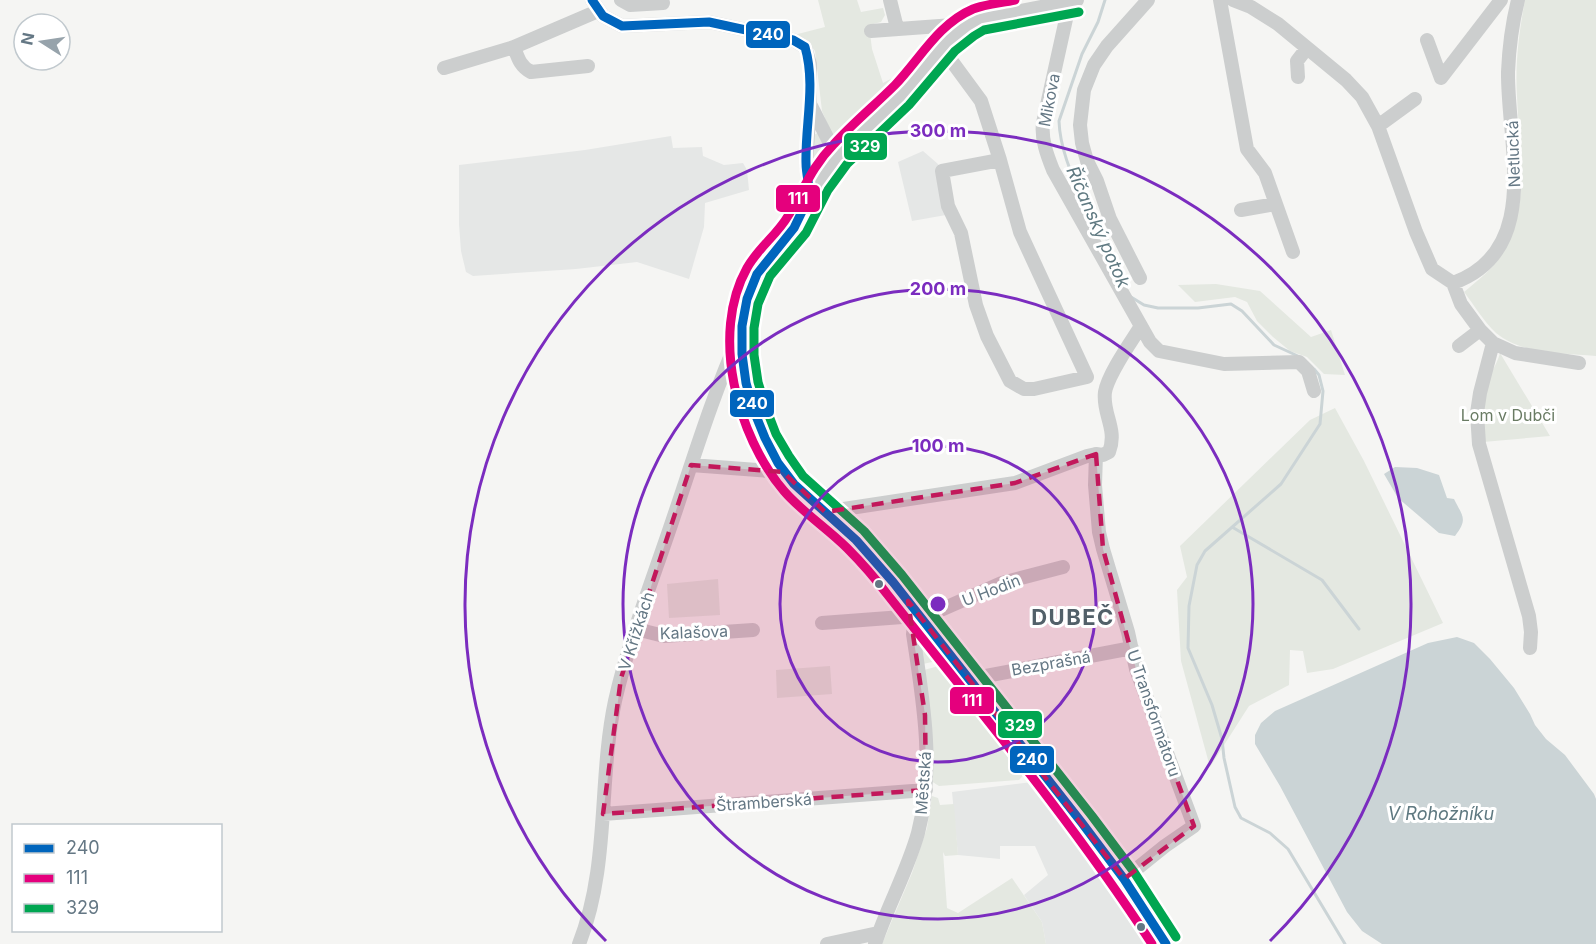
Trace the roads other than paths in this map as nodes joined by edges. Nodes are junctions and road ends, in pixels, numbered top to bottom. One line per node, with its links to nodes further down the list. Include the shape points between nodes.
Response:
1 (621, 0): 9 (street, via 630,6)
2 (890, 0): 12 (street)
3 (1148, 0): 30 (street, Mikova, via 1094,65 1084,90 1080,124 1087,161)
4 (1220, 0): 27 (street, via 1247,149 1265,173)
5 (1233, 0): 17 (street, via 1270,19)
6 (1502, 0): 14 (street, via 1441,78)
7 (1518, 0): 31 (street, Netlucká, via 1508,74 1515,195 1508,228 1485,265)
8 (1073, 1): 11 (street); 32 (street, Mikova, via 1043,123 1045,148 1053,170)
9 (663, 3)
10 (595, 6): 15 (street); 22 (street, via 609,21 622,26 709,22 793,40 805,47 808,54)
11 (967, 24): 12 (street); 16 (street)
12 (897, 28): 13 (street)
13 (871, 31)
14 (1427, 40)
15 (514, 47): 18 (street, via 519,61 531,72); 19 (street)
16 (942, 48): 24 (street, via 911,86); 25 (street, via 981,101)
17 (1307, 48): 20 (street, via 1297,61); 23 (street, via 1362,97)
18 (588, 66)
19 (444, 68)
20 (1298, 77)
21 (1415, 99): 23 (street)
22 (810, 105): 24 (street); 26 (street, via 806,162)
23 (1378, 126): 31 (street, via 1432,268)
24 (837, 157): 26 (street)
25 (1000, 160): 25 (street, via 1020,232 1087,377 1024,389 1011,381 987,336 975,305 942,171)
26 (810, 195): 33 (street, via 796,226 757,274)
27 (1275, 204): 28 (street); 29 (street)
28 (1241, 210)
29 (1293, 252)
30 (1140, 278)
31 (1453, 283): 34 (street, via 1461,304)
32 (1141, 326): 38 (street, Mikova, via 1160,351 1224,364 1299,362 1308,371); 39 (street, via 1105,392 1113,430 1112,444)
33 (742, 329): 40 (street, V Křížkách); 41 (street, via 745,376 755,416)
34 (1480, 330): 35 (street); 36 (street)
35 (1493, 343): 37 (street, via 1515,352); 49 (street, via 1477,412 1479,444 1529,616)
36 (1459, 346)
37 (1579, 363)
38 (1314, 391)
39 (1102, 453): 42 (street, via 1015,483); 48 (street, U Transformátoru, via 1095,485 1099,532)
40 (691, 465): 41 (street); 46 (street, V Křížkách)
41 (783, 472): 42 (street)
42 (825, 512): 44 (street, via 867,551)
43 (1064, 567): 44 (street, U Hodin, via 1002,583 932,614)
44 (919, 615): 45 (street); 50 (street); 51 (street, Městská, via 913,634 925,715)
45 (822, 623)
46 (636, 628): 47 (street, Kalašova, via 664,636); 52 (street, V Křížkách, via 615,703)
47 (753, 630)
48 (1132, 648): 50 (street, Bezprašná); 53 (street, U Transformátoru, via 1194,826)
49 (1530, 648)
50 (970, 679): 53 (street)
51 (926, 790): 52 (street, Štramberská); 54 (street, Městská, via 914,845)
52 (603, 814): 55 (street, V Křížkách, via 596,884)
53 (1124, 879): 57 (street)
54 (876, 938): 56 (street)
55 (579, 944)
56 (827, 944)
57 (1166, 944)

